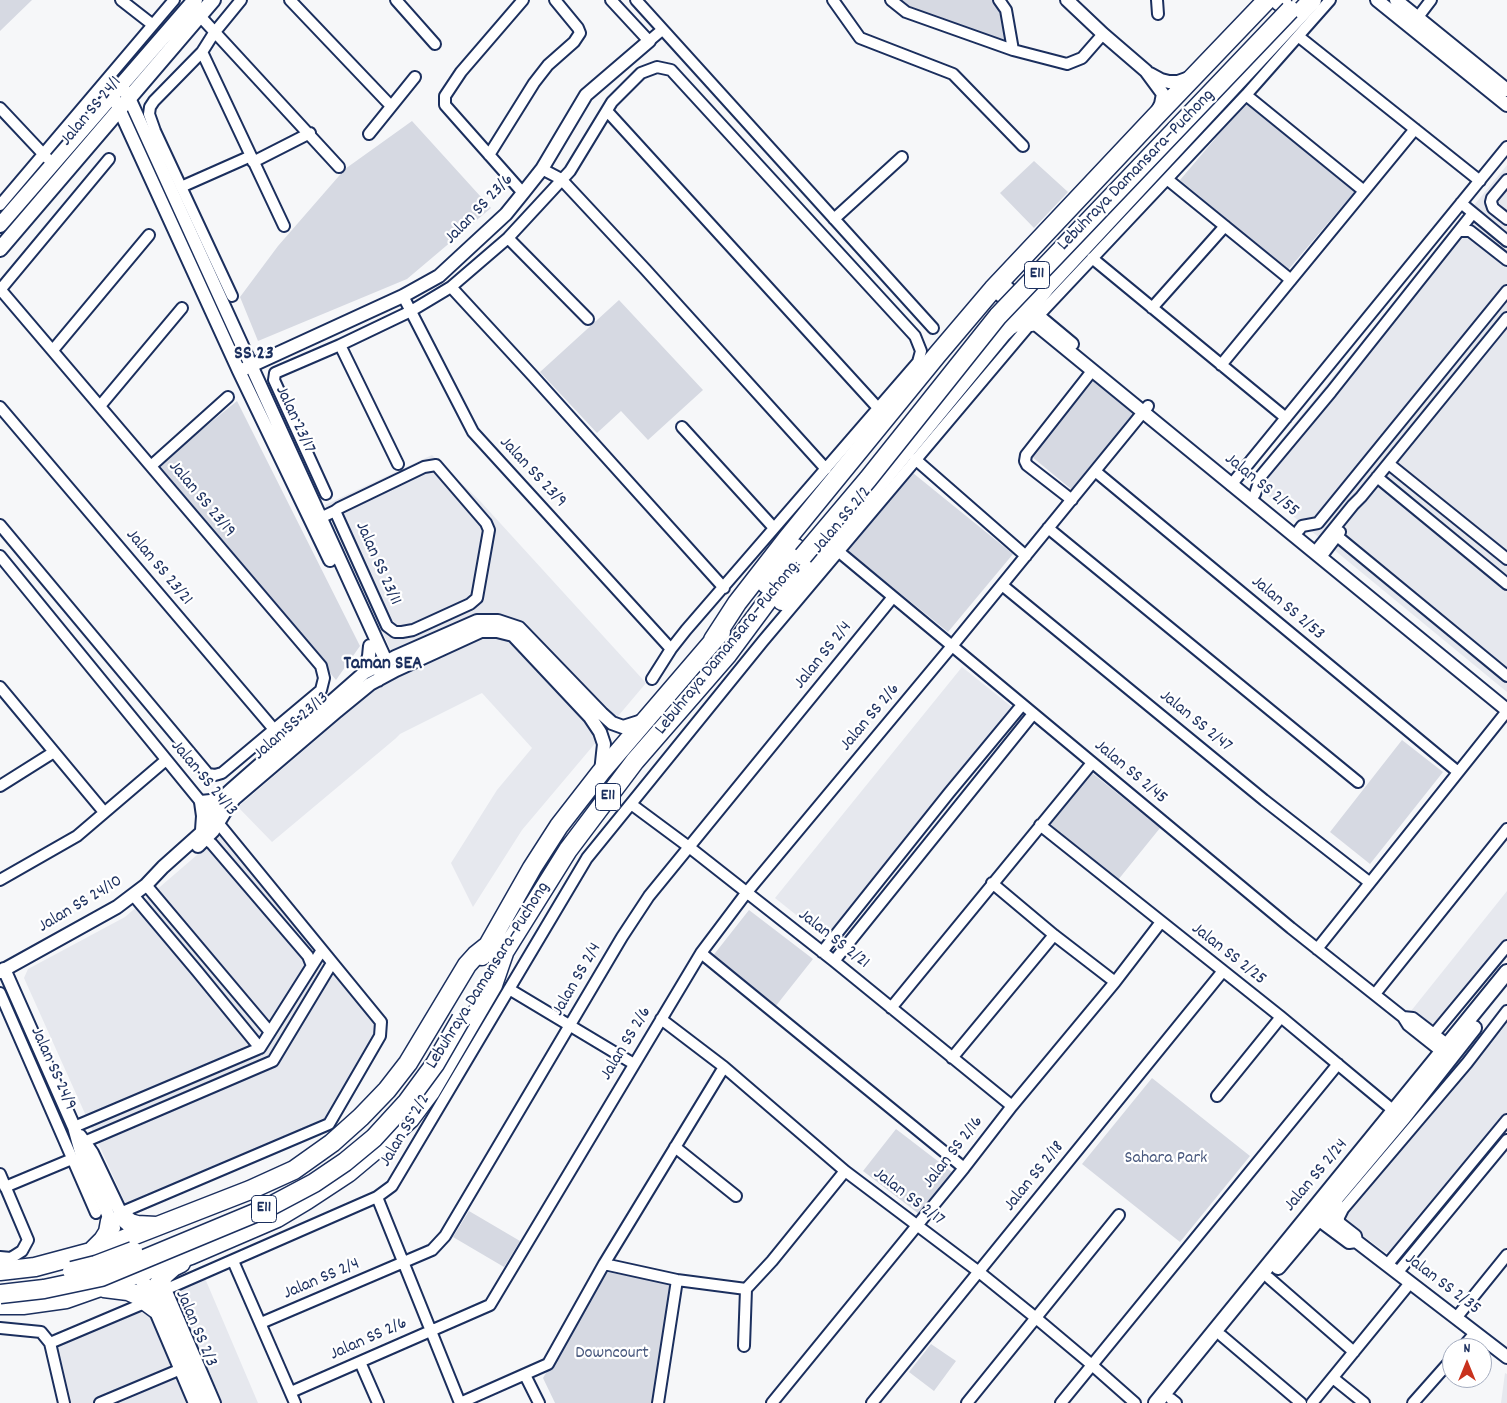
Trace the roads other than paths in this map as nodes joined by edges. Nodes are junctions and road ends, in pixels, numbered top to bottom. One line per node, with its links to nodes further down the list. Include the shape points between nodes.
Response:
1 (121, 0): 26 (street)
2 (174, 0): 26 (street)
3 (195, 0): 38 (main road, Jalan SS 24/1)
4 (212, 0): 24 (main road, Jalan SS 24/1)
5 (241, 0): 28 (street)
6 (290, 0): 43 (street)
7 (396, 0): 32 (street)
8 (523, 0): 52 (street, via 461,72 445,96 445,105)
9 (555, 0): 52 (street, via 580,33 548,65)
10 (611, 0): 31 (street)
11 (636, 0): 27 (street)
12 (833, 0): 50 (street, via 860,38 953,74)
13 (891, 0): 33 (street, via 906,12)
14 (999, 0): 33 (street, via 1006,10)
15 (1067, 0): 29 (street)
16 (1157, 0): 23 (street)
17 (1312, 0): 84 (highway)
18 (1330, 0): 30 (street, Jalan SS 2/2)
19 (1377, 0): 42 (street)
20 (1396, 0): 25 (street)
21 (1431, 0): 25 (street)
22 (1284, 2): 36 (highway); 130 (highway, Lebuhraya Damansara–Puchong / E11, via 991,310 921,394)
23 (1158, 14)
24 (199, 15): 28 (street); 41 (main road, Jalan SS 24/1)
25 (1418, 17): 39 (street)
26 (153, 25): 55 (street)
27 (662, 30): 31 (street); 69 (street)
28 (214, 33): 34 (street); 48 (street)
29 (1103, 34): 33 (street, via 1082,58 1067,64); 35 (street)
30 (1298, 36): 40 (street, Jalan SS 2/2); 47 (street)
31 (649, 41): 58 (street, Jalan SS 23/6, via 586,95)
32 (435, 44)
33 (1013, 50)
34 (202, 52): 54 (street); 63 (street, via 150,107 155,131)
35 (1146, 71): 36 (street, via 1169,82); 46 (street, via 1162,94)
36 (1195, 76): 46 (highway)
37 (415, 77): 43 (street)
38 (116, 90): 41 (street, Jalan 23/17); 55 (main road, Jalan SS 24/1)
39 (1507, 90)
40 (1246, 95): 59 (street, Jalan SS 2/2); 64 (street)
41 (124, 103): 78 (main road, Jalan SS 24/1); 102 (street, Jalan 23/17)
42 (1507, 105)
43 (391, 106): 49 (street)
44 (0, 108): 55 (street)
45 (607, 111): 60 (street); 107 (street); 107 (street, via 641,73 657,67 671,70 915,336 921,351 918,362)
46 (1155, 117): 81 (highway)
47 (1416, 129): 62 (street); 64 (street)
48 (310, 134): 54 (street); 57 (street)
49 (368, 134)
50 (1023, 146)
51 (1507, 147): 62 (street)
52 (489, 155): 65 (street)
53 (902, 157): 69 (street)
54 (252, 159): 63 (street); 72 (street)
55 (48, 160): 67 (street); 71 (main road, Jalan SS 24/1)
56 (109, 160): 86 (street)
57 (339, 167)
58 (542, 169): 60 (street); 65 (street, Jalan SS 23/6)
59 (1167, 179): 73 (street); 79 (street, Jalan SS 2/2)
60 (561, 180): 76 (street); 115 (street)
61 (1507, 180): 70 (street, via 1492,198 1493,208)
62 (1480, 181): 66 (street)
63 (180, 187): 88 (street)
64 (1364, 191): 82 (street)
65 (523, 193): 89 (street, Jalan SS 23/6, via 506,214 439,276)
66 (1461, 203): 68 (street); 109 (street)
67 (0, 205)
68 (1473, 213): 74 (street); 77 (street)
69 (834, 219): 98 (street)
70 (1507, 219)
71 (0, 225)
72 (284, 226)
73 (1225, 226): 82 (street); 92 (street)
74 (1459, 231): 80 (street, via 1470,231); 120 (street, via 1261,476)
75 (148, 235): 100 (street)
76 (508, 238): 85 (street); 96 (street)
77 (1507, 240)
78 (0, 249)
79 (1092, 258): 92 (street); 94 (street, Jalan SS 2/2)
80 (1507, 260)
81 (1015, 266): 83 (highway); 84 (highway, via 1019,280 1026,287)
82 (1291, 280): 101 (street)
83 (997, 286): 90 (highway); 94 (street, Jalan SS 2/55)
84 (1046, 286): 94 (highway, via 1036,299)
85 (451, 287): 93 (street); 138 (street)
86 (0, 289): 100 (street, Jalan SS 23/19)
87 (1507, 291): 128 (street, via 1318,523 1302,526)
88 (232, 296)
89 (402, 296): 93 (street, Jalan SS 23/9); 102 (street, Jalan SS 23/6)
90 (980, 306): 97 (highway, via 1000,306); 140 (highway, via 786,540)
91 (182, 308): 105 (street)
92 (1152, 308): 101 (street)
93 (411, 311): 99 (street); 143 (street, Jalan SS 23/9, via 473,432)
94 (1035, 317): 97 (highway); 103 (street, Jalan SS 2/55); 108 (street, Jalan SS 2/55); 111 (street, Jalan SS 2/2)
95 (1507, 318): 113 (street)
96 (588, 319)
97 (1009, 326): 145 (highway, via 780,603)
98 (933, 328)
99 (340, 345): 112 (street); 119 (street, via 274,377)
100 (52, 350): 105 (street, Jalan SS 23/19)
101 (1221, 364): 109 (street)
102 (245, 368): 124 (street, Jalan 23/17)
103 (1092, 371): 108 (street, Jalan SS 2/55); 122 (street, via 1026,455 1025,461 1027,466)
104 (228, 397): 114 (street)
105 (100, 406): 114 (street, Jalan SS 23/19)
106 (0, 407): 156 (street, Jalan SS 23/21)
107 (878, 408): 115 (street)
108 (1146, 410): 116 (street, Jalan SS 2/6); 118 (street, Jalan SS 2/55)
109 (1286, 418): 118 (street)
110 (682, 427): 126 (street)
111 (915, 459): 131 (street, Jalan SS 2/2); 133 (street)
112 (398, 464)
113 (1388, 464): 117 (street); 134 (street)
114 (151, 466): 156 (street, Jalan SS 23/19, via 321,666 324,678 321,690)
115 (826, 469): 126 (street)
116 (1095, 471): 122 (street, Jalan SS 2/6); 162 (street, Jalan SS 2/53)
117 (1377, 477): 121 (street); 136 (street)
118 (1234, 482): 120 (street, Jalan SS 2/55); 132 (street, Jalan SS 2/55)
119 (326, 494)
120 (1255, 494): 128 (street, Jalan SS 2/55)
121 (1362, 498): 129 (street); 132 (street, via 1353,504)
122 (1072, 500): 127 (street, Jalan SS 2/6)
123 (335, 511): 123 (street, Jalan SS 23/11, via 424,467 436,466 489,530 477,598 413,630 395,632 386,626); 124 (street, Jalan SS 23/11)
124 (317, 520): 141 (street, Jalan 23/17)
125 (0, 525): 156 (street, Jalan SS 23/19, via 208,774 222,773)
126 (774, 528): 138 (street)
127 (1048, 528): 133 (street, Jalan SS 2/6); 163 (street)
128 (1299, 530): 132 (street, Jalan SS 2/55)
129 (1337, 536): 132 (street); 148 (street)
130 (800, 552): 140 (highway, Lebuhraya Damansara–Puchong / E11); 145 (highway, Lebuhraya Damansara–Puchong / E11)
131 (838, 552): 139 (street, Jalan SS 2/45); 167 (street, Jalan SS 2/2)
132 (1320, 552): 151 (street, Jalan SS 2/55); 153 (street, Jalan SS 2/55)
133 (1026, 556): 137 (street, Jalan SS 2/6)
134 (1507, 559)
135 (2, 563): 159 (street, Jalan SS 24/13)
136 (1507, 584)
137 (1002, 585): 142 (street, Jalan SS 2/6); 176 (street, Jalan SS 2/47, via 1264,800)
138 (724, 588): 143 (street)
139 (893, 597): 142 (street, Jalan SS 2/45); 173 (street, Jalan SS 2/4)
140 (713, 640): 155 (highway, Lebuhraya Damansara–Puchong / E11)
141 (374, 644): 144 (street); 146 (street, Jalan 23/17); 147 (street)
142 (952, 646): 152 (street, Jalan SS 2/45); 178 (street, Jalan SS 2/6)
143 (671, 649): 149 (street)
144 (402, 654): 146 (street, Jalan SS 23/13); 155 (street, Jalan SS 23/13, via 477,621 498,621 518,628 612,723 623,727)
145 (728, 654): 188 (highway, Lebuhraya Damansara–Puchong / E11, via 635,761 568,850)
146 (385, 669): 147 (street, Jalan SS 23/13); 157 (street, Jalan SS 23/13, via 336,712); 161 (street, Jalan SS 23/13, via 481,631 513,636 590,717 600,732 604,744)
147 (364, 673): 157 (street, Jalan SS 23/13)
148 (1507, 676)
149 (652, 679)
150 (1, 690): 158 (street)
151 (1507, 699)
152 (1022, 705): 154 (street, Jalan SS 2/45); 187 (street)
153 (1507, 710): 162 (street)
154 (1033, 714): 160 (street, Jalan SS 2/45); 189 (street)
155 (648, 719): 161 (highway, Lebuhraya Damansara–Puchong / E11)
156 (274, 730): 157 (street, Jalan SS 23/21)
157 (288, 747): 165 (street, Jalan SS 23/13); 169 (street, Jalan SS 23/13)
158 (54, 752): 164 (street); 168 (street)
159 (166, 760): 166 (street, Jalan SS 24/13); 168 (street)
160 (1092, 763): 170 (street); 184 (street, Jalan SS 2/45)
161 (601, 772): 183 (highway, Lebuhraya Damansara–Puchong / E11, via 559,826)
162 (1458, 772): 176 (street)
163 (1358, 782)
164 (0, 786)
165 (220, 800): 166 (street); 169 (street, Jalan SS 23/13)
166 (201, 802): 169 (street, Jalan SS 24/13); 172 (street)
167 (631, 804): 173 (street, Jalan SS 2/21); 197 (street, Jalan SS 2/2, via 587,858)
168 (104, 812): 174 (street, via 77,836)
169 (215, 819): 172 (street, Jalan SS 24/10); 185 (street, Jalan SS 24/13)
170 (1040, 825): 177 (street); 180 (street, Jalan SS 2/25)
171 (1507, 828): 199 (street)
172 (203, 836): 175 (street, Jalan SS 24/10); 191 (street, via 308,956)
173 (689, 847): 178 (street, Jalan SS 2/21); 206 (street, Jalan SS 2/4, via 648,896)
174 (0, 880)
175 (150, 881): 179 (street, Jalan SS 24/10); 207 (street)
176 (1370, 882): 184 (street)
177 (992, 883): 181 (street); 200 (street)
178 (747, 892): 186 (street, Jalan SS 2/6); 187 (street, Jalan SS 2/21)
179 (133, 895): 192 (street, Jalan SS 24/10); 209 (street)
180 (1161, 922): 193 (street, Jalan SS 2/25); 195 (street, Jalan SS 2/16)
181 (1054, 935): 195 (street); 211 (street)
182 (1507, 946): 208 (street)
183 (486, 947): 203 (highway, Lebuhraya Damansara–Puchong / E11); 235 (highway, via 467,965 408,1063 387,1090 332,1143 294,1170)
184 (1317, 949): 199 (street, Jalan SS 2/45)
185 (322, 950): 190 (street, Jalan SS 24/13); 191 (street)
186 (701, 952): 205 (street, Jalan SS 2/6); 224 (street)
187 (822, 952): 189 (street, Jalan SS 2/21)
188 (504, 953): 203 (highway, Lebuhraya Damansara–Puchong / E11); 239 (highway, via 493,985 431,1091 410,1119 348,1173 307,1200 277,1218)
189 (834, 961): 200 (street, Jalan SS 2/21)
190 (332, 963): 191 (street); 221 (street, via 273,1061); 232 (street, Jalan SS 24/13, via 381,1022 380,1036 329,1124)
191 (312, 966): 207 (street)
192 (2, 971): 219 (street, Jalan SS 24/9)
193 (1223, 971): 204 (street, Jalan SS 2/25); 248 (street, Jalan SS 2/18)
194 (1507, 972): 210 (main road, Jalan SS 2/24)
195 (1115, 982): 216 (street, Jalan SS 2/16)
196 (1507, 987): 210 (main road, Jalan SS 2/24)
197 (509, 989): 206 (street); 228 (street, Jalan SS 2/2, via 392,1186)
198 (0, 993): 223 (street, Jalan SS 24/9)
199 (1375, 994): 202 (street, Jalan SS 2/45)
200 (891, 1008): 211 (street, Jalan SS 2/21)
201 (1507, 1011): 234 (street, via 1342,1209)
202 (1404, 1016): 208 (street, Jalan SS 2/45, via 1413,1018); 210 (street, Jalan SS 2/45, via 1408,1025)
203 (456, 1017): 251 (highway, Lebuhraya Damansara–Puchong / E11, bridge, via 398,1096 368,1128 342,1151 309,1173 260,1198 96,1265 43,1279); 255 (highway, Lebuhraya Damansara–Puchong / E11, bridge, via 434,1064 407,1102 374,1138 314,1184 267,1208 101,1276 44,1289)
204 (1281, 1017): 213 (street, Jalan SS 2/25); 215 (street)
205 (662, 1018): 212 (street, Jalan SS 2/6); 214 (street, Jalan SS 2/17)
206 (570, 1025): 212 (street); 243 (street, Jalan SS 2/4, via 445,1236 432,1250)
207 (270, 1032): 209 (street)
208 (1434, 1034): 210 (street, Jalan SS 2/45)
209 (260, 1048): 219 (street)
210 (1449, 1052): 217 (main road, Jalan SS 2/24); 229 (main road, Jalan SS 2/24, via 1404,1117)
211 (952, 1058): 216 (street, Jalan SS 2/21)
212 (634, 1064): 262 (street, Jalan SS 2/6, via 490,1305)
213 (1338, 1064): 217 (street, Jalan SS 2/25); 271 (street)
214 (724, 1067): 222 (street); 225 (street, Jalan SS 2/17)
215 (1217, 1096)
216 (1012, 1106): 224 (street, Jalan SS 2/16)
217 (1394, 1112): 230 (main road, Jalan SS 2/24)
218 (1507, 1120): 245 (street)
219 (74, 1128): 221 (street, Jalan SS 24/9); 232 (street, Jalan SS 24/9, via 82,1156)
220 (1507, 1140): 245 (street)
221 (84, 1142): 232 (street, Jalan SS 24/9, via 92,1153)
222 (675, 1148): 227 (street); 244 (street)
223 (72, 1159): 226 (street); 232 (street, Jalan SS 24/9)
224 (964, 1168): 233 (street, Jalan SS 2/16)
225 (845, 1171): 233 (street, Jalan SS 2/17); 254 (street)
226 (2, 1179): 241 (street, via 28,1240 22,1251 12,1258)
227 (736, 1196)
228 (377, 1197): 242 (street, Jalan SS 2/2); 243 (street)
229 (1336, 1198): 230 (main road, Jalan SS 2/24); 234 (main road)
230 (1317, 1212): 234 (street, Jalan SS 2/35); 236 (main road, Jalan SS 2/24); 294 (main road, Jalan SS 2/24)
231 (1119, 1215): 258 (street)
232 (112, 1216): 235 (highway, via 137,1225); 237 (street, Jalan SS 24/9); 238 (highway, via 108,1232)
233 (917, 1225): 248 (street, Jalan SS 2/17); 288 (street, Jalan SS 2/16)
234 (1334, 1225): 236 (main road); 245 (street, Jalan SS 2/35, via 1355,1236 1356,1242)
235 (161, 1226): 237 (highway); 239 (highway, via 159,1238 166,1250 177,1256)
236 (1307, 1232): 249 (main road, Jalan SS 2/24)
237 (127, 1238): 238 (highway); 247 (main road, Jalan SS 2/3)
238 (91, 1252): 246 (highway, via 35,1268); 253 (highway, via 103,1266)
239 (191, 1255): 247 (highway); 256 (highway, via 164,1275)
240 (1507, 1255): 259 (street)
241 (0, 1257)
242 (233, 1261): 256 (street, Jalan SS 2/2); 260 (street)
243 (403, 1263): 260 (street, Jalan SS 2/4); 262 (street)
244 (604, 1264): 250 (street); 274 (street, via 548,1364)
245 (1392, 1269): 252 (street, Jalan SS 2/35)
246 (0, 1270)
247 (145, 1271): 253 (highway); 256 (main road, Jalan SS 2/3)
248 (978, 1272): 258 (street, Jalan SS 2/17); 289 (street, Jalan SS 2/18)
249 (1269, 1278): 264 (main road, Jalan SS 2/24); 268 (street)
250 (677, 1280): 254 (street); 287 (street)
251 (0, 1282)
252 (1410, 1283): 259 (street, Jalan SS 2/35); 268 (street)
253 (101, 1287): 256 (highway); 257 (highway, via 23,1306)
254 (746, 1290): 267 (street)
255 (0, 1294)
256 (157, 1298): 266 (street, Jalan SS 2/2); 272 (main road, Jalan SS 2/3); 281 (main road, Jalan SS 2/3); 282 (street)
257 (0, 1305)
258 (1036, 1318): 271 (street, Jalan SS 2/17); 290 (street)
259 (1456, 1318): 263 (street, Jalan SS 2/35)
260 (261, 1323): 276 (street)
261 (0, 1328): 266 (street, via 41,1332)
262 (431, 1331): 270 (street, Jalan SS 2/6); 285 (street)
263 (1475, 1332): 265 (street); 269 (street, Jalan SS 2/35)
264 (1222, 1336): 278 (main road, Jalan SS 2/24); 295 (street)
265 (1470, 1338)
266 (50, 1343): 279 (street)
267 (744, 1346)
268 (1354, 1352): 275 (street)
269 (1507, 1357)
270 (360, 1362): 276 (street, Jalan SS 2/6); 284 (street)
271 (1092, 1365): 291 (street); 292 (street, Jalan SS 2/17)
272 (181, 1369): 277 (street); 280 (main road, Jalan SS 2/3)
273 (1442, 1370): 298 (street)
274 (525, 1375): 285 (street); 286 (street)
275 (1333, 1378): 296 (street); 297 (street)
276 (291, 1392): 283 (street)
277 (106, 1402)
278 (1171, 1402)
279 (64, 1403)
280 (196, 1403)
281 (206, 1403)
282 (215, 1403)
283 (295, 1403)
284 (378, 1403)
285 (460, 1403)
286 (539, 1403)
287 (658, 1403)
288 (772, 1403)
289 (872, 1403)
290 (967, 1403)
291 (1061, 1403)
292 (1135, 1403): 293 (street, Jalan SS 2/17)
293 (1140, 1403)
294 (1156, 1403)
295 (1301, 1403)
296 (1312, 1403)
297 (1364, 1403)
298 (1413, 1403)

